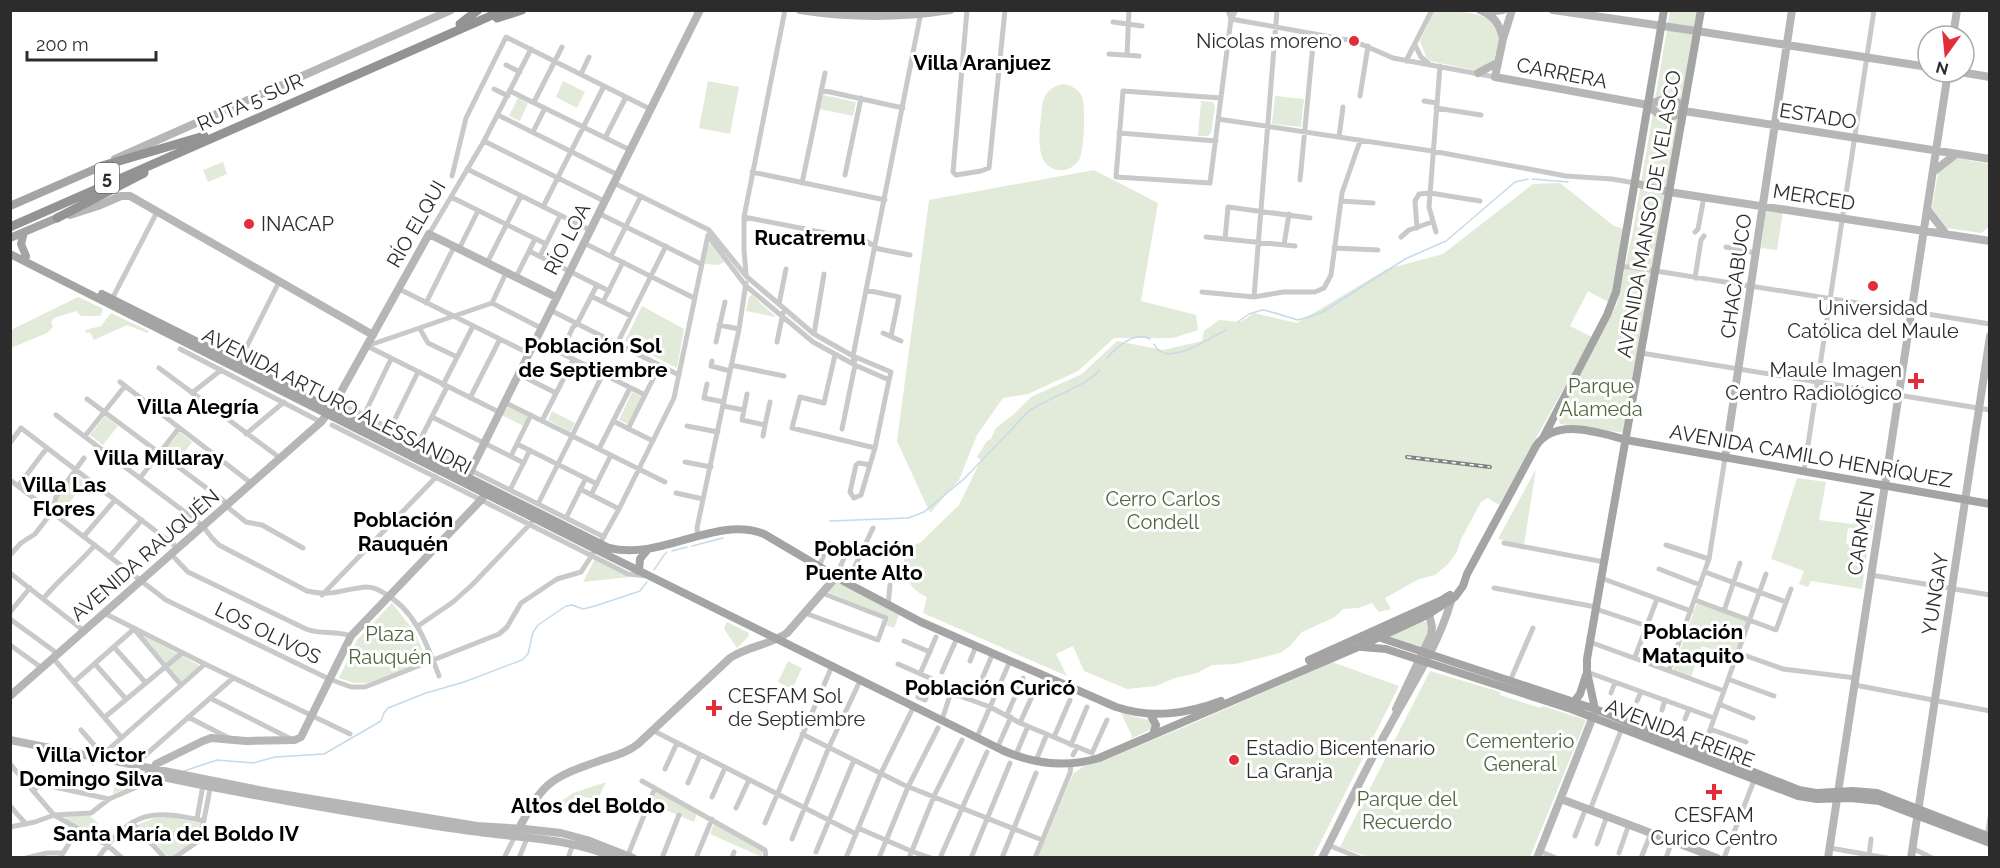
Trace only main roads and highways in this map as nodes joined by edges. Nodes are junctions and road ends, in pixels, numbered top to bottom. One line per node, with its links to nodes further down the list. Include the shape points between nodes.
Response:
1 (478, 10): 7 (highway)
2 (491, 10): 7 (highway, RUTA 5 SUR / 5)
3 (504, 10): 8 (highway, RUTA 5 SUR / 5)
4 (522, 10): 8 (highway)
5 (1665, 10): 21 (main road, AVENIDA MANSO DE VELASCO, via 1611,306)
6 (1701, 10): 24 (main road, AVENIDA MANSO DE VELASCO)
7 (460, 24): 9 (highway, RUTA 5 SUR / 5)
8 (449, 34): 10 (highway, RUTA 5 SUR / 5)
9 (204, 136): 11 (highway); 14 (highway, RUTA 5 SUR / 5)
10 (188, 148): 13 (highway, via 120,188); 15 (highway, RUTA 5 SUR / 5)
11 (102, 166): 12 (main road)
12 (10, 206)
13 (57, 218): 16 (main road)
14 (10, 221)
15 (10, 227)
16 (24, 232): 17 (main road); 19 (main road, via 21,244)
17 (10, 238)
18 (11, 253): 19 (main road, AVENIDA ARTURO ALESSANDRI); 20 (main road, AVENIDA ARTURO ALESSANDRI)
19 (26, 256): 20 (main road, AVENIDA ARTURO ALESSANDRI)
20 (332, 408): 25 (main road, AVENIDA ARTURO ALESSANDRI); 25 (main road, AVENIDA ARTURO ALESSANDRI, via 438,474)
21 (1555, 414): 22 (main road); 23 (main road, AVENIDA MANSO DE VELASCO)
22 (1559, 430): 23 (main road); 24 (main road, AVENIDA CAMILO HENRÍQUEZ)
23 (1542, 438): 30 (main road, AVENIDA MANSO DE VELASCO)
24 (1626, 440): 26 (main road, AVENIDA CAMILO HENRÍQUEZ); 37 (main road, AVENIDA MANSO DE VELASCO)
25 (467, 476): 27 (main road, AVENIDA ARTURO ALESSANDRI); 27 (main road, AVENIDA ARTURO ALESSANDRI, via 484,497 532,521)
26 (1989, 504)
27 (600, 546): 28 (main road); 29 (main road, AVENIDA ARTURO ALESSANDRI)
28 (648, 549): 29 (main road, via 640,559); 40 (main road, via 731,529 764,534 888,606 1116,707)
29 (639, 571): 41 (main road, AVENIDA ARTURO ALESSANDRI, via 1023,759 1048,764 1099,758)
30 (1467, 574): 31 (main road, via 1449,595); 32 (main road, AVENIDA ARTURO ALESSANDRI, via 1451,601)
31 (1434, 604): 32 (main road); 33 (main road)
32 (1429, 614): 34 (main road, AVENIDA ARTURO ALESSANDRI)
33 (1367, 635): 34 (main road, AVENIDA FREIRE); 40 (main road, via 1219,701 1185,712)
34 (1380, 637): 35 (main road, AVENIDA ARTURO ALESSANDRI); 36 (main road, AVENIDA FREIRE)
35 (1358, 647): 36 (main road, AVENIDA FREIRE); 41 (main road, AVENIDA ARTURO ALESSANDRI)
36 (1424, 656): 38 (main road, AVENIDA FREIRE); 39 (main road, AVENIDA FREIRE)
37 (1587, 672): 38 (main road, AVENIDA MANSO DE VELASCO); 39 (main road, AVENIDA MANSO DE VELASCO)
38 (1574, 702): 39 (main road, AVENIDA FREIRE)
39 (1594, 713): 42 (main road, AVENIDA FREIRE, via 1702,752); 42 (main road, AVENIDA FREIRE, via 1622,728)
40 (1150, 714): 41 (main road, via 1156,725)
41 (1153, 735)
42 (1755, 777): 43 (main road, AVENIDA FREIRE, via 1805,791 1838,795 1877,793)
43 (1989, 838)

